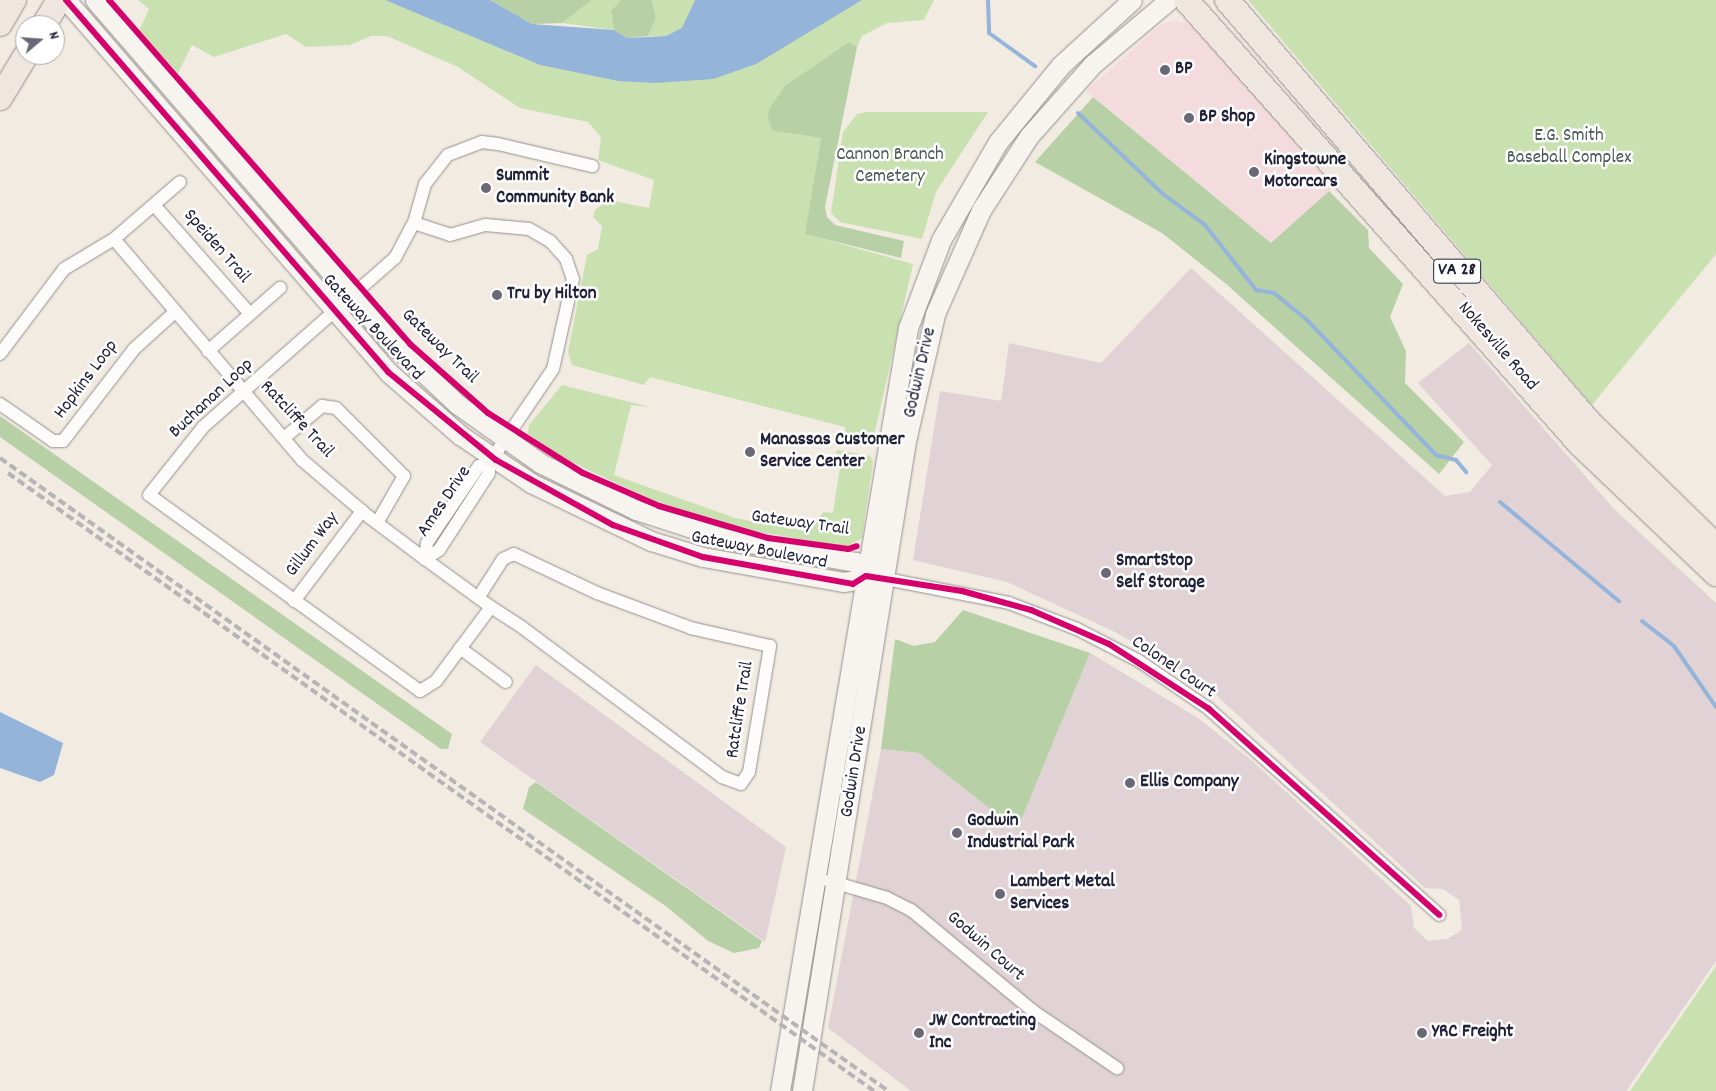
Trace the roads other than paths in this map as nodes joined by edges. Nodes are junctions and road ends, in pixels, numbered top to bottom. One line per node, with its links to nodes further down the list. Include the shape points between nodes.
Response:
1 (14, 0): 10 (highway)
2 (59, 0): 9 (highway)
3 (66, 0): 23 (street, Gateway Boulevard)
4 (95, 0): 21 (street, Gateway Boulevard)
5 (1132, 0): 18 (street, Godwin Drive, via 1061,64 1013,121)
6 (1169, 0): 19 (street, Godwin Drive, via 1124,36 1063,95 1006,169)
7 (1186, 0): 36 (highway, Nokesville Road / VA 28, via 1579,443)
8 (1227, 0): 34 (highway, Nokesville Road / VA 28, via 1590,423)
9 (51, 15)
10 (0, 24)
11 (20, 65): 12 (highway)
12 (0, 98)
13 (592, 166): 16 (street, Buchanan Loop, via 498,144 468,147 448,156 425,184)
14 (180, 182): 15 (street, Speiden Trail)
15 (154, 205): 17 (street, Speiden Trail); 24 (street, Speiden Trail)
16 (414, 223): 21 (street, Buchanan Loop, via 395,258); 30 (street, via 450,236 486,225 529,229 550,241 566,259 573,279 553,369)
17 (114, 239): 22 (street, Ratcliffe Trail); 26 (street, via 64,269)
18 (941, 240): 19 (street); 37 (street, Godwin Drive, via 899,363)
19 (962, 248): 38 (street, Godwin Drive, via 935,314 919,373)
20 (280, 288): 24 (street, Speiden Trail)
21 (353, 298): 23 (street, Buchanan Loop); 30 (street, Gateway Boulevard, via 424,376)
22 (174, 312): 25 (street, Ratcliffe Trail); 28 (street, Hopkins Loop, via 134,348 62,441 52,441)
23 (336, 313): 27 (street, Buchanan Loop); 31 (street, Gateway Boulevard, via 424,405)
24 (250, 314): 25 (street, Speiden Trail)
25 (208, 351): 27 (street, Ratcliffe Trail)
26 (0, 354)
27 (245, 393): 29 (street, Ratcliffe Trail); 40 (street, Buchanan Loop, via 186,445 149,495)
28 (0, 404)
29 (284, 438): 32 (street, Ratcliffe Trail); 33 (street, via 322,406 336,408 404,476)
30 (504, 439): 31 (street); 37 (street, Gateway Boulevard, via 582,486 636,510 722,538 856,562)
31 (491, 461): 35 (street, Ames Drive, via 479,466 427,543); 37 (street, Gateway Boulevard, via 651,541 702,557 853,584)
32 (362, 511): 33 (street, Ratcliffe Trail); 40 (street, Gillum Way)
33 (377, 523): 35 (street, Ratcliffe Trail)
34 (1716, 546)
35 (425, 559): 39 (street, Ratcliffe Trail)
36 (1716, 574)
37 (866, 576): 38 (street, Gateway Boulevard); 44 (street, Godwin Drive)
38 (886, 579): 45 (street, Godwin Drive); 46 (street, Colonel Court, via 1009,603 1139,661 1209,709)
39 (478, 598): 41 (street, Ratcliffe Trail); 41 (street, Ratcliffe Trail, via 503,559 514,554 597,593 692,628 770,646 750,772 741,784 722,777)
40 (294, 601): 42 (street, Buchanan Loop, via 420,691 436,681)
41 (491, 607): 42 (street, Buchanan Loop)
42 (460, 648): 43 (street)
43 (506, 682)
44 (817, 879): 45 (street, Godwin Court); 48 (street, Godwin Drive)
45 (838, 883): 47 (street, Godwin Court, via 887,898 911,910 1032,1011); 49 (street, Godwin Drive)
46 (1439, 915)
47 (1117, 1068)
48 (780, 1091)
49 (802, 1091)

